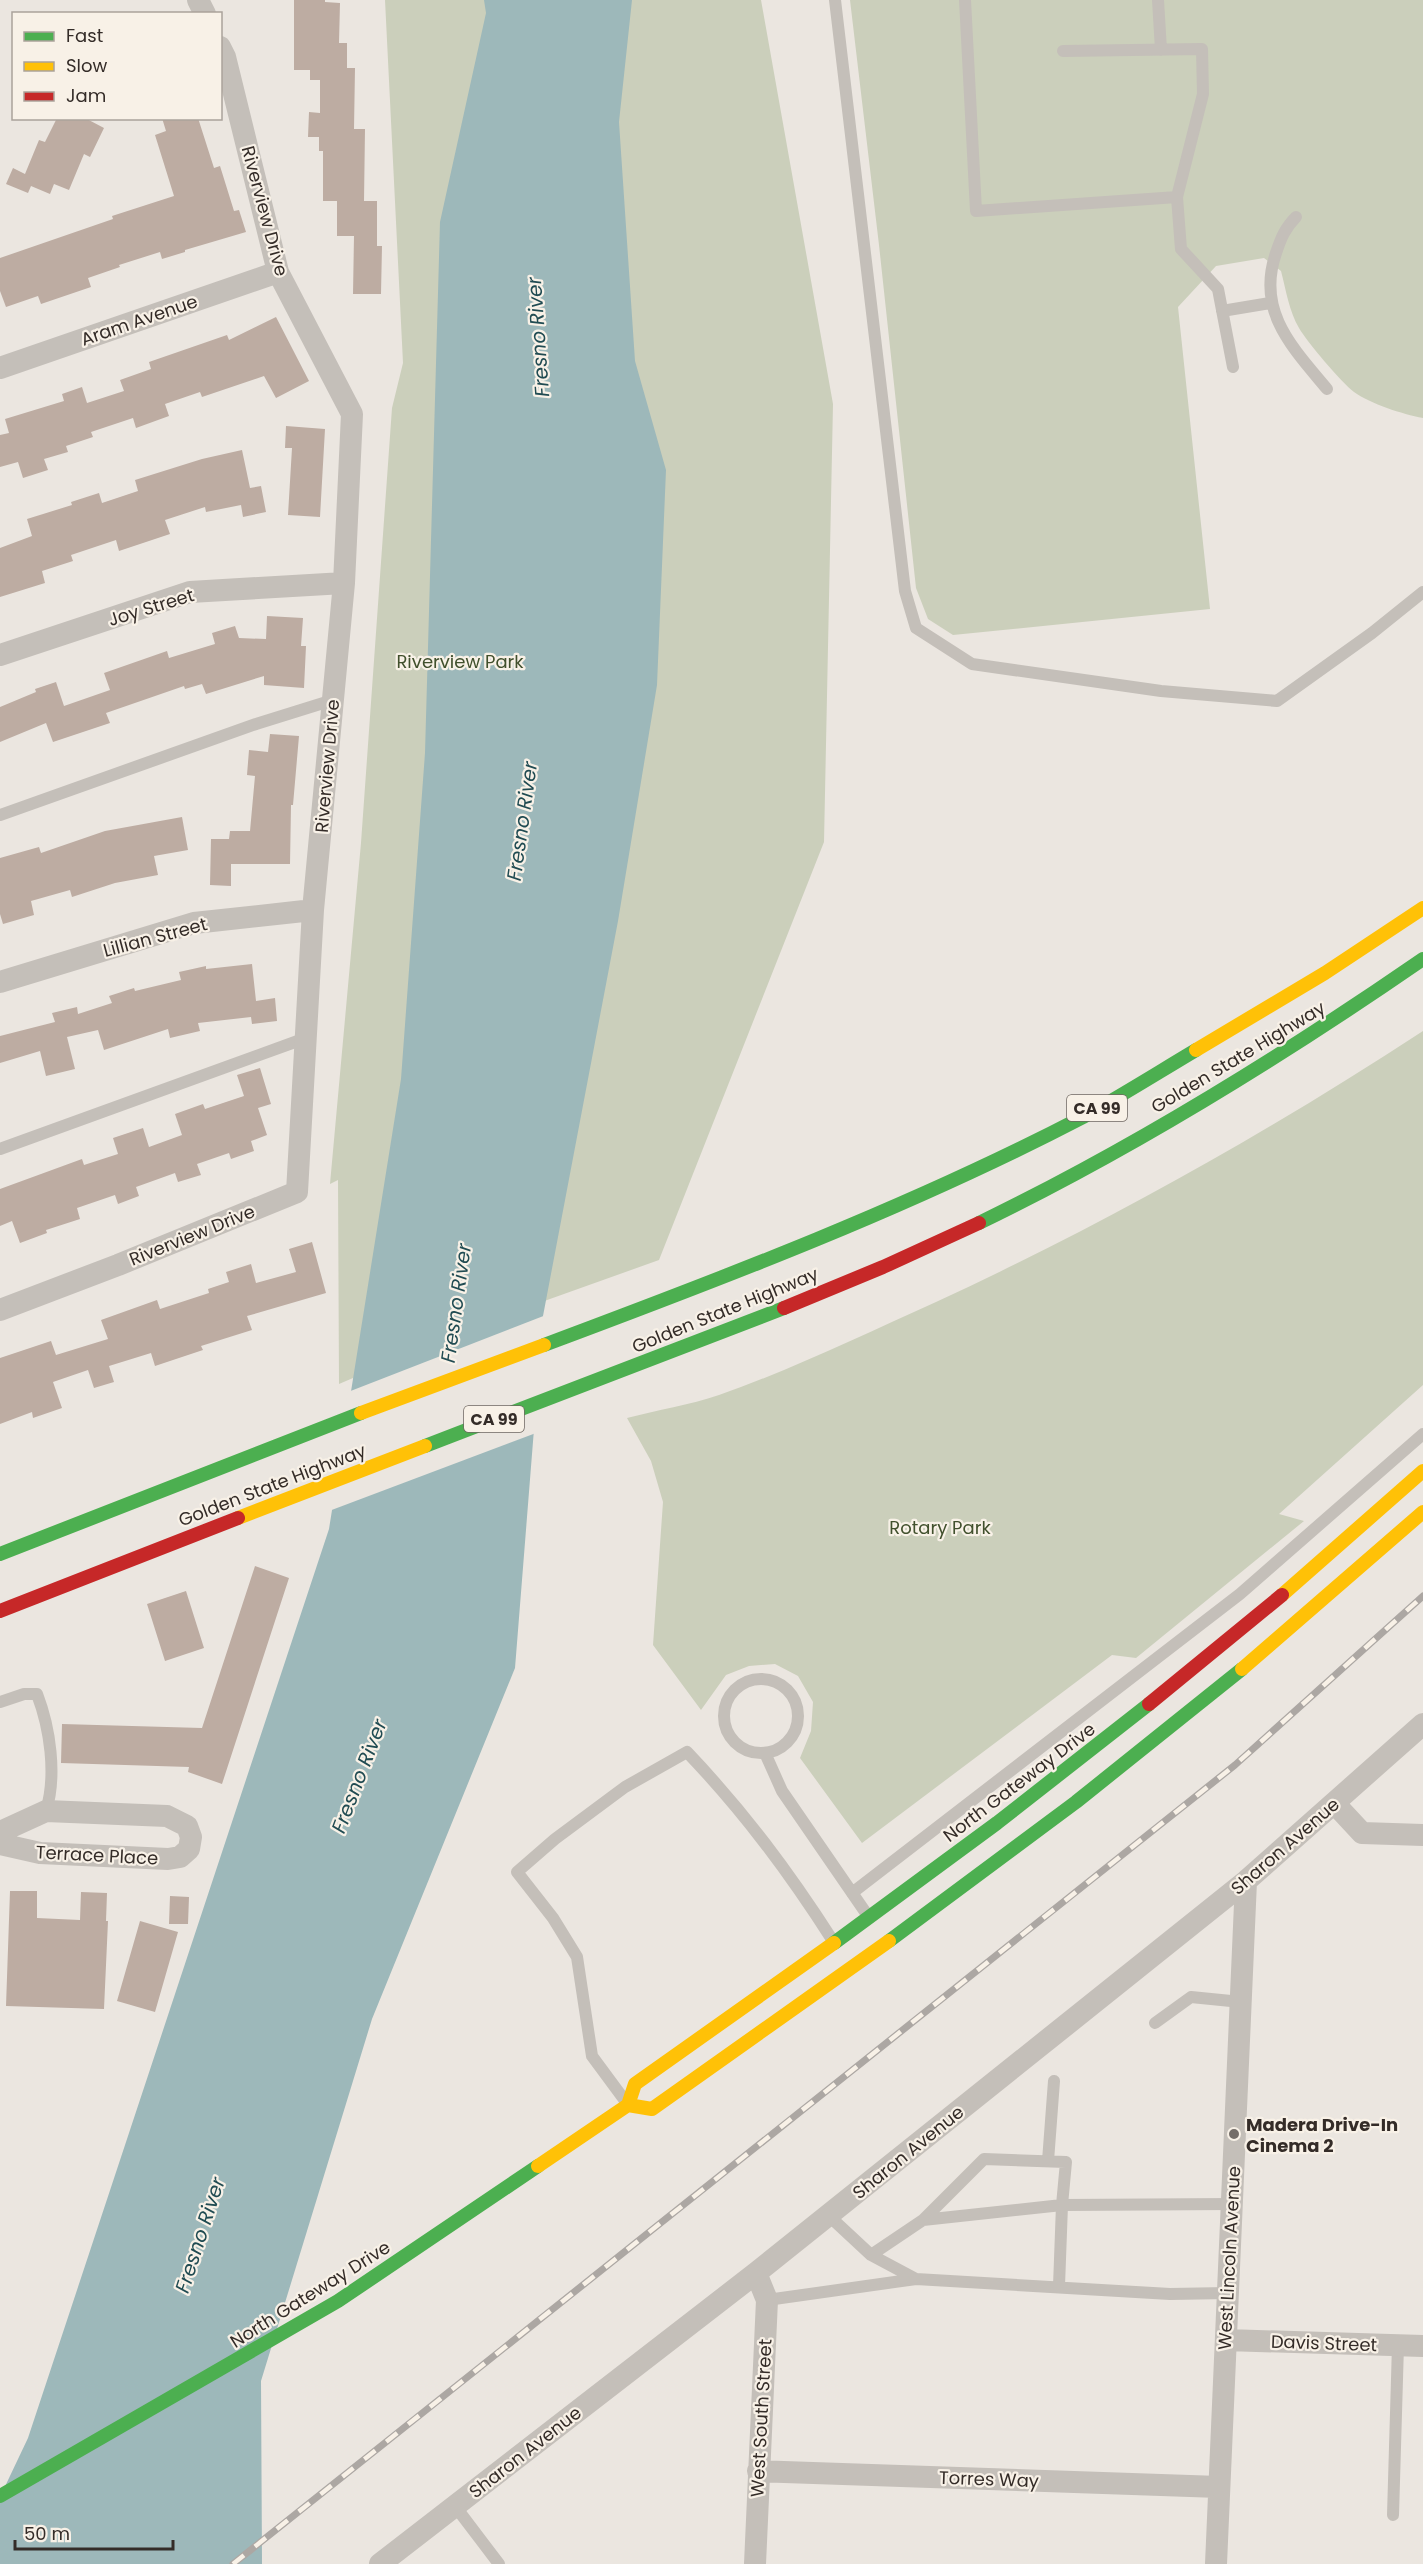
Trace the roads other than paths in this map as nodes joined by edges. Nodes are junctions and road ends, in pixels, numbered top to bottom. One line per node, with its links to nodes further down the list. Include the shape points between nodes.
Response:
1 (835, 0): 16 (lane, via 905,591 916,628 972,664 1161,691 1277,701)
2 (965, 0): 7 (lane, via 976,211)
3 (1158, 0): 4 (lane)
4 (1161, 50): 6 (lane); 7 (lane, via 1202,49 1203,94)
5 (222, 51): 9 (street, Riverview Drive)
6 (1063, 51)
7 (1177, 197): 11 (lane, via 1181,249 1218,289)
8 (1296, 217): 10 (lane, via 1284,230 1270,272)
9 (278, 272): 13 (street, Aram Avenue); 15 (street, Riverview Drive, via 352,414)
10 (1270, 303): 11 (lane); 14 (lane, via 1293,348)
11 (1222, 310): 12 (lane)
12 (1233, 367)
13 (0, 368)
14 (1327, 389)
15 (344, 583): 17 (street, Joy Street, via 190,592); 18 (street, Riverview Drive)
16 (1423, 592)
17 (0, 655)
18 (333, 700): 19 (lane); 21 (street, Riverview Drive)
19 (0, 815)
20 (1423, 908): 32 (main road, Golden State Highway / CA 99, via 1325,973 1084,1116 973,1171 750,1268 247,1456)
21 (313, 910): 24 (street, Lillian Street, via 194,923); 26 (street, Riverview Drive)
22 (1423, 959): 25 (main road, Golden State Highway / CA 99)
23 (1423, 971): 25 (main road)
24 (0, 982)
25 (1340, 1017): 33 (main road, Golden State Highway / CA 99, via 1066,1179 883,1266 746,1323)
26 (306, 1038): 27 (lane); 28 (street, Riverview Drive, via 297,1192)
27 (0, 1149)
28 (0, 1310)
29 (1423, 1434): 34 (lane)
30 (1423, 1471): 34 (main road, North Gateway Drive)
31 (1423, 1512): 34 (main road, North Gateway Drive)
32 (0, 1554)
33 (0, 1611)
34 (1260, 1614): 44 (lane); 45 (main road, North Gateway Drive, via 997,1823); 45 (main road, North Gateway Drive, via 1134,1757)
35 (0, 1702): 39 (lane, via 37,1694 50,1738 50,1798)
36 (1423, 1724): 38 (street, Sharon Avenue)
37 (765, 1753): 37 (lane, via 788,1742 795,1731 797,1706 792,1695 773,1681 750,1680 739,1686 726,1704 726,1728 736,1743); 44 (lane, via 782,1791)
38 (1335, 1804): 41 (street, via 1362,1833); 43 (street, Sharon Avenue)
39 (46, 1811): 40 (street, Terrace Place); 42 (street, Terrace Place, via 167,1816 187,1826 191,1837 189,1849 180,1857 168,1859 40,1853)
40 (0, 1832)
41 (1423, 1835)
42 (0, 1844)
43 (1246, 1881): 47 (street, West Lincoln Avenue); 54 (street, Sharon Avenue)
44 (852, 1893): 45 (lane)
45 (878, 1930): 46 (main road, North Gateway Drive); 46 (main road, North Gateway Drive)
46 (843, 1955): 50 (main road, North Gateway Drive, via 635,2085); 50 (main road, North Gateway Drive, via 652,2109); 50 (lane, via 792,1878 732,1800 687,1752 625,1787 517,1872 577,1957 592,2056)
47 (1241, 2002): 48 (lane, via 1191,1997); 52 (street, West Lincoln Avenue)
48 (1155, 2023)
49 (1054, 2081): 51 (lane)
50 (628, 2105): 67 (main road, North Gateway Drive, via 338,2301)
51 (1048, 2161): 53 (lane, via 1065,2162); 55 (lane, via 984,2159)
52 (1232, 2204): 53 (lane); 60 (street, West Lincoln Avenue)
53 (1062, 2205): 55 (lane); 59 (lane)
54 (828, 2215): 56 (lane); 57 (street, Sharon Avenue)
55 (923, 2220): 56 (lane)
56 (871, 2255): 58 (lane)
57 (756, 2273): 61 (street, West South Street); 68 (street, Sharon Avenue)
58 (916, 2279): 59 (lane); 61 (lane)
59 (1059, 2286): 60 (lane, via 1170,2294)
60 (1228, 2293): 62 (street, West Lincoln Avenue)
61 (766, 2300): 65 (street, West South Street)
62 (1226, 2340): 63 (street, Davis Street); 66 (street, West Lincoln Avenue)
63 (1398, 2345): 64 (street, Davis Street); 69 (lane)
64 (1423, 2346)
65 (759, 2470): 66 (street, Torres Way); 72 (street, West South Street)
66 (1219, 2487): 73 (street, West Lincoln Avenue)
67 (0, 2496)
68 (455, 2506): 70 (street, Sharon Avenue); 71 (lane)
69 (1393, 2516)
70 (380, 2564)
71 (499, 2564)
72 (755, 2564)
73 (1216, 2564)

